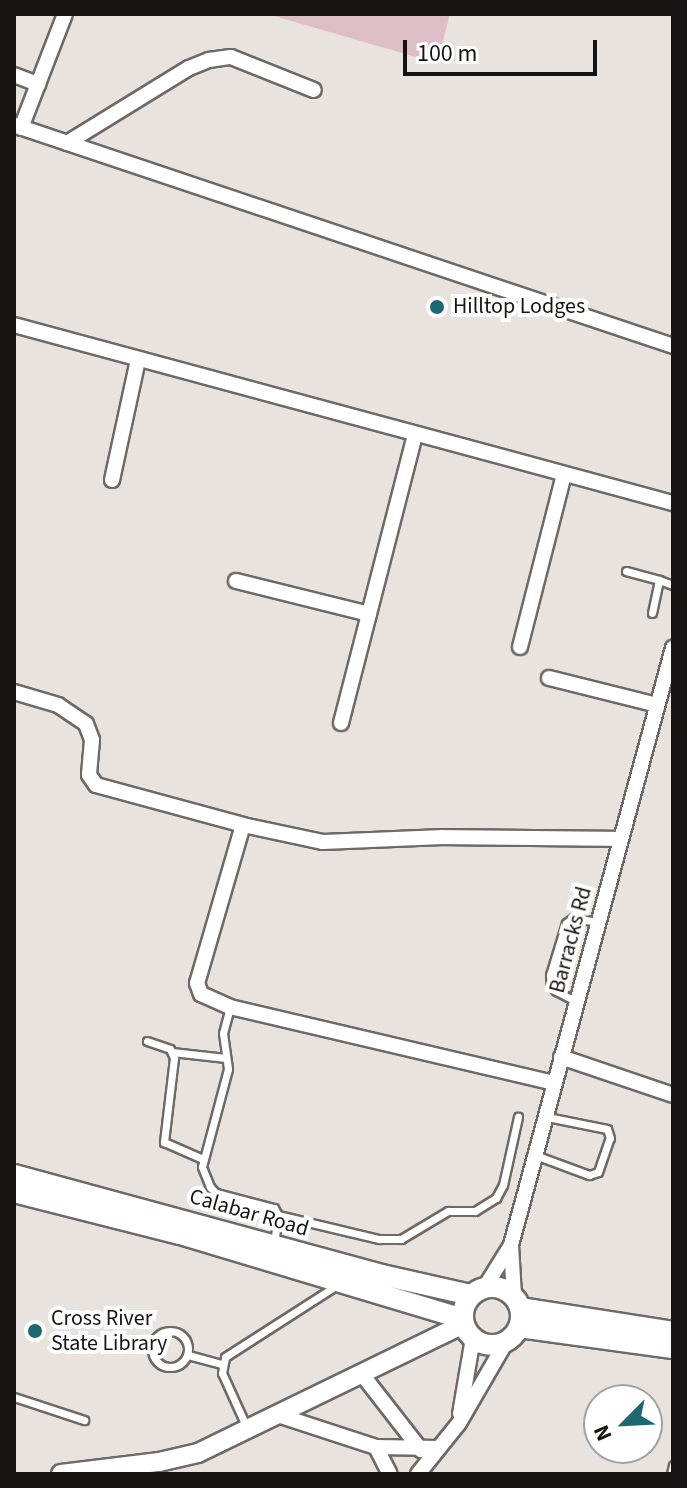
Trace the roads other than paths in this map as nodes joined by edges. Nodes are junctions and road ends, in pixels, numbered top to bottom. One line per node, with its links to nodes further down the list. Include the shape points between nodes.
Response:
1 (65, 14): 3 (street)
2 (14, 75): 3 (street)
3 (38, 84): 5 (street)
4 (314, 90): 6 (street, via 231,57 209,60)
5 (18, 126): 6 (street)
6 (67, 143): 8 (street)
7 (14, 325): 9 (street)
8 (673, 346)
9 (138, 360): 10 (street); 12 (street)
10 (415, 435): 11 (street); 19 (street)
11 (564, 475): 13 (street); 20 (street)
12 (112, 480)
13 (673, 503)
14 (626, 571): 15 (lane)
15 (659, 580): 17 (lane); 18 (lane)
16 (236, 581): 19 (street)
17 (673, 585)
18 (652, 613)
19 (369, 614): 25 (street)
20 (520, 647)
21 (673, 648): 24 (street, Barracks Rd)
22 (549, 678): 24 (street)
23 (14, 692): 26 (street, via 58,705 86,724 92,740 89,775 96,785)
24 (657, 705): 27 (street, Barracks Rd)
25 (341, 723)
26 (243, 825): 27 (street, via 323,842); 30 (street, via 197,983 207,1000)
27 (621, 839): 28 (street, Barracks Rd)
28 (599, 922): 29 (street, Barracks Rd); 29 (lane, via 573,918 566,923 550,975 556,991)
29 (577, 1002): 33 (street, Barracks Rd)
30 (230, 1007): 34 (lane, via 223,1033); 35 (street)
31 (147, 1041): 32 (lane)
32 (172, 1052): 34 (lane); 40 (lane, via 164,1142)
33 (561, 1057): 35 (street, Barracks Rd); 36 (street)
34 (226, 1058): 40 (lane, via 228,1069)
35 (554, 1083): 38 (street, Barracks Rd)
36 (673, 1095)
37 (518, 1117): 43 (lane, via 503,1185 487,1206 475,1211 448,1211 401,1239 379,1239)
38 (547, 1117): 39 (street, Barracks Rd); 39 (lane, via 607,1129 610,1138 598,1172 589,1175)
39 (535, 1155): 45 (street, Barracks Rd)
40 (203, 1159): 43 (lane, via 205,1177 216,1193 274,1208)
41 (14, 1175): 44 (main road, Calabar Road)
42 (14, 1192): 46 (main road, Calabar Road)
43 (278, 1215): 44 (lane)
44 (274, 1244): 47 (main road, Calabar Road)
45 (511, 1245): 47 (street, Barracks Rd); 48 (street, Barracks Rd)
46 (342, 1282): 49 (main road, Calabar Road); 53 (lane, via 225,1357)
47 (478, 1291): 48 (main road, Calabar Road, via 504,1289); 49 (main road)
48 (515, 1318): 49 (main road, Calabar Road, via 489,1345); 50 (main road); 51 (main road); 58 (street)
49 (467, 1327): 54 (street); 58 (street)
50 (673, 1332)
51 (673, 1348)
52 (188, 1355): 52 (lane, via 173,1367 162,1365 152,1348 155,1339 173,1331 183,1336); 53 (lane)
53 (222, 1364): 59 (lane)
54 (361, 1373): 56 (street); 62 (street)
55 (14, 1397): 57 (lane)
56 (278, 1415): 59 (street); 60 (street)
57 (84, 1420)
58 (459, 1423): 61 (street)
59 (248, 1430): 64 (street, via 177,1459)
60 (376, 1447): 62 (street); 65 (street)
61 (438, 1448): 62 (street); 66 (street)
62 (421, 1450)
63 (673, 1465): 67 (lane)
64 (61, 1474)
65 (390, 1474)
66 (418, 1474)
67 (671, 1474)

